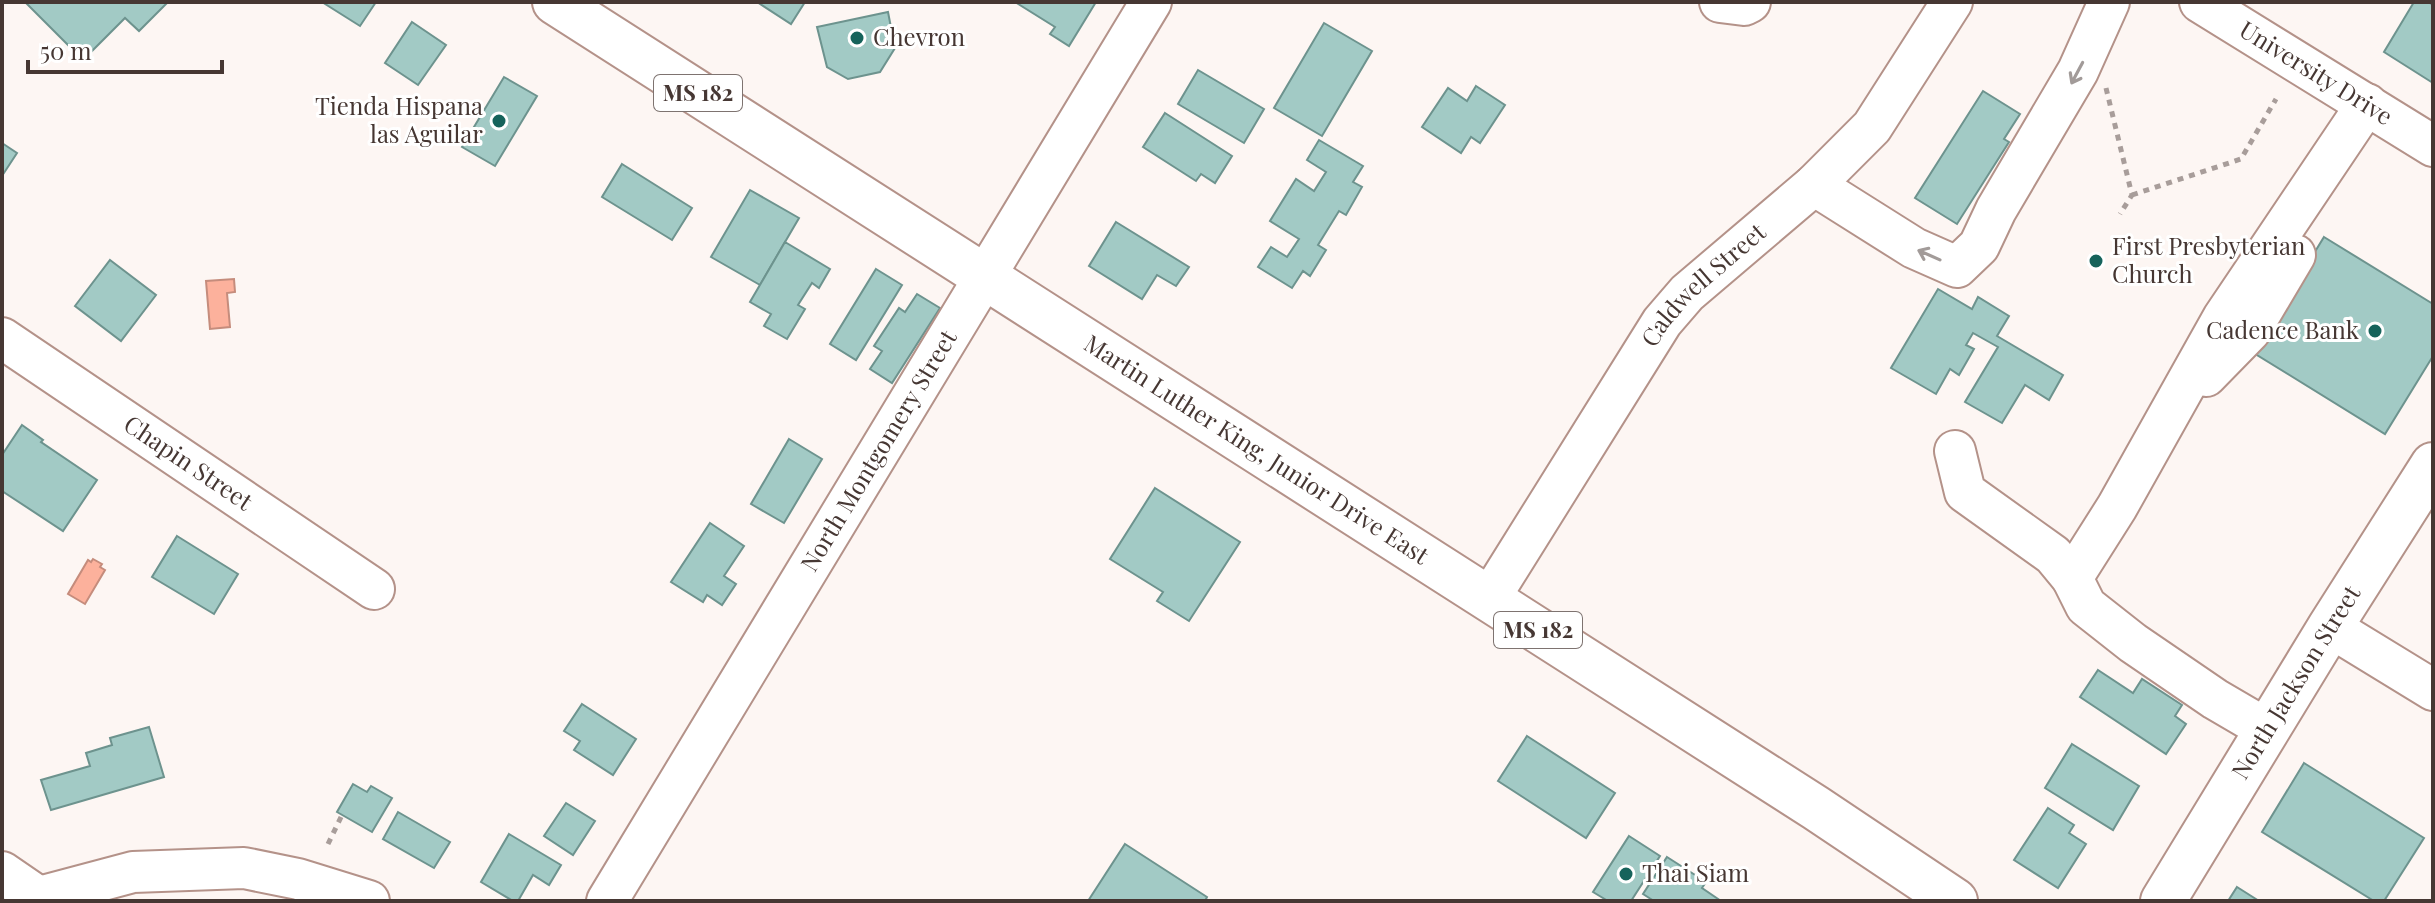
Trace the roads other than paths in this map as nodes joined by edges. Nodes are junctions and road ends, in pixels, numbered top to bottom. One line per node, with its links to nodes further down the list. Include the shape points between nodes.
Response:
1 (555, 2): 11 (main road, Martin Luther King, Junior Drive East / MS 182)
2 (1151, 2): 11 (street, North Montgomery Street)
3 (1720, 2): 4 (street)
4 (1750, 2)
5 (1952, 2): 10 (street, Caldwell Street, via 1872,127)
6 (2109, 2): 10 (street, one-way to 10, via 2078,71 1979,246 1957,267 1914,248)
7 (2200, 2): 8 (street, University Drive)
8 (2367, 104): 9 (street, University Drive); 15 (street, via 2223,318)
9 (2433, 146)
10 (1814, 185): 17 (street, Caldwell Street, via 1687,293 1662,322)
11 (986, 276): 17 (main road, Martin Luther King, Junior Drive East / MS 182); 24 (street, North Montgomery Street)
12 (2, 338): 16 (street, Chapin Street)
13 (1955, 451): 15 (street, via 1965,492 2053,555)
14 (2433, 465): 18 (main road, North Jackson Street)
15 (2072, 578): 20 (street, via 2086,606 2133,643)
16 (374, 589)
17 (1489, 599): 25 (main road, Martin Luther King, Junior Drive East / MS 182)
18 (2330, 627): 19 (street); 20 (main road, North Jackson Street)
19 (2433, 690)
20 (2268, 730): 26 (main road, North Jackson Street)
21 (2, 872): 22 (street)
22 (30, 898): 23 (street, via 133,872 244,868)
23 (369, 901)
24 (607, 901)
25 (1955, 901)
26 (2163, 901)

